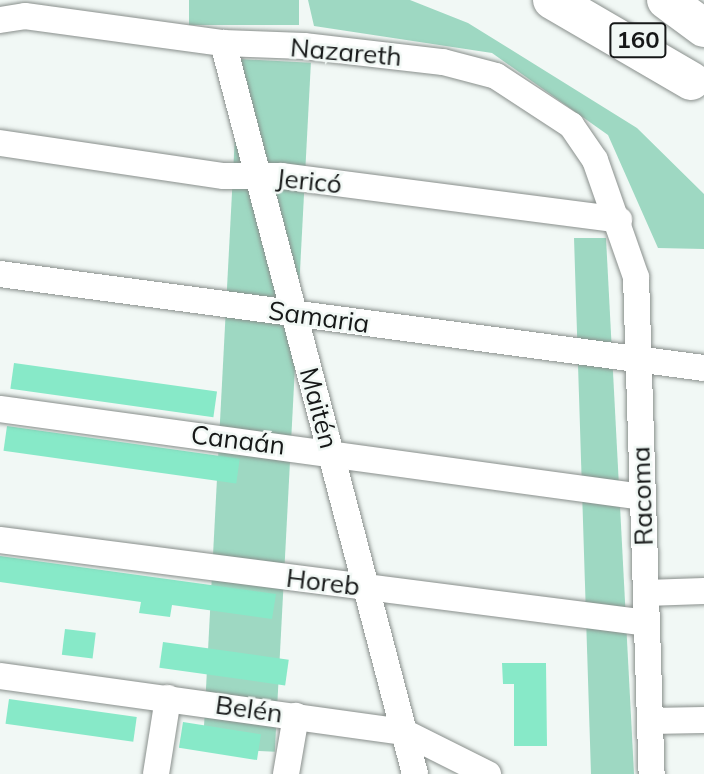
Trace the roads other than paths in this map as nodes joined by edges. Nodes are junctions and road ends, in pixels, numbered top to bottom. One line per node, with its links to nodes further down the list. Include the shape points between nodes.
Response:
1 (552, 0): 7 (highway)
2 (585, 0): 7 (highway, 160)
3 (666, 0): 5 (highway, 160)
4 (0, 20): 6 (street, Nazareth, via 25,16)
5 (704, 28)
6 (223, 43): 9 (street, Maitén); 10 (street, Nazareth, via 304,46 443,62 496,76 571,125 595,160)
7 (698, 87)
8 (0, 143): 9 (street, Jericó, via 225,176)
9 (258, 176): 10 (street, Jericó); 12 (street, Maitén)
10 (619, 220): 13 (street, Racoma, via 636,277)
11 (0, 274): 12 (street, Samaria)
12 (294, 313): 13 (street, Samaria); 16 (street, Maitén)
13 (637, 360): 14 (street, Samaria); 17 (street, Racoma)
14 (704, 368)
15 (0, 409): 16 (street, Canaán)
16 (331, 452): 17 (street, Canaán); 19 (street, Maitén)
17 (642, 497): 21 (street, Racoma)
18 (0, 540): 19 (street, Horeb)
19 (366, 587): 22 (street, Horeb); 28 (street, Maitén)
20 (704, 591): 21 (street)
21 (646, 593): 22 (street, Racoma)
22 (647, 623): 26 (street, Racoma)
23 (0, 676): 24 (street, Belén)
24 (168, 698): 25 (street, Belén); 29 (street)
25 (296, 716): 28 (street, Belén); 30 (street)
26 (650, 720): 27 (street); 33 (street, Racoma)
27 (704, 720)
28 (404, 732): 31 (street, Maitén); 32 (street, Belén)
29 (156, 774)
30 (286, 774)
31 (415, 774)
32 (488, 774)
33 (652, 774)

